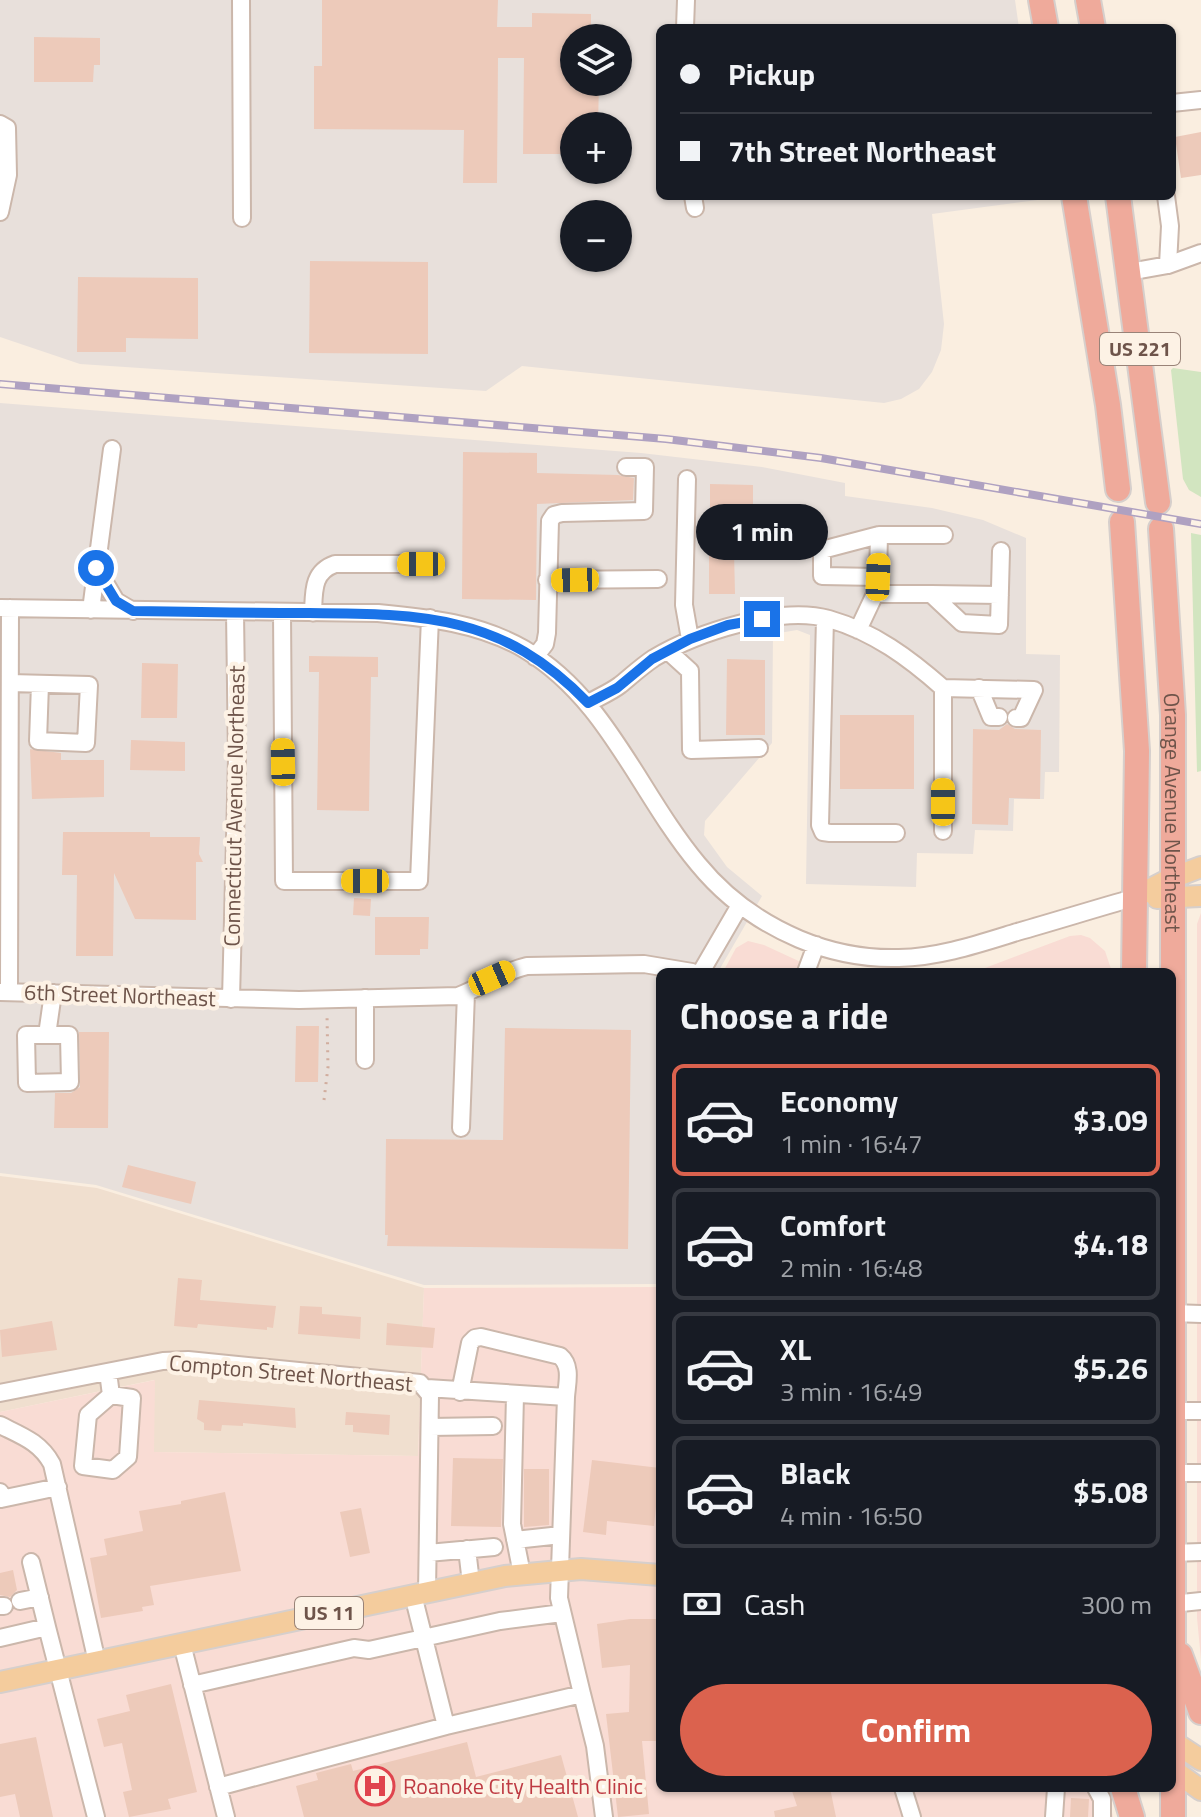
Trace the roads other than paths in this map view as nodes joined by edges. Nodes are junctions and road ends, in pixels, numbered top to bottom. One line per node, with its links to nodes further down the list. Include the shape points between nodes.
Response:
1 (241, 0): 15 (street)
2 (686, 0): 5 (street)
3 (1041, 0): 6 (highway)
4 (1091, 1): 7 (highway)
5 (685, 24)
6 (1045, 24)
7 (1093, 24)
8 (1201, 100): 9 (street)
9 (1176, 103)
10 (0, 124): 14 (street, via 7,128 8,175)
11 (1075, 200): 22 (highway, US 221)
12 (1119, 200): 18 (highway, US 221)
13 (1167, 200): 17 (street)
14 (0, 212)
15 (242, 218)
16 (1201, 253): 17 (street)
17 (1168, 265): 18 (street)
18 (1129, 272): 23 (highway, US 221)
19 (112, 449): 30 (street)
20 (626, 467): 33 (street, via 645,467 644,511 554,515 548,526)
21 (687, 479): 46 (street, via 684,605)
22 (1118, 489)
23 (1158, 502)
24 (1122, 522): 61 (highway, Orange Avenue Northeast, via 1137,751)
25 (1161, 529): 59 (highway, Orange Avenue Northeast, via 1173,715)
26 (879, 535): 27 (street); 31 (street); 31 (street, via 822,550 822,576)
27 (944, 535)
28 (1001, 551): 36 (street)
29 (421, 564): 42 (street, via 325,567 315,582)
30 (96, 568): 38 (street); 39 (street, via 116,601)
31 (878, 577): 34 (street)
32 (658, 579): 33 (street)
33 (547, 580): 48 (street, via 545,644)
34 (875, 594): 35 (street); 45 (street)
35 (931, 594): 36 (street); 36 (street, via 962,623 993,626 1001,621)
36 (1000, 595)
37 (5, 608): 38 (street); 49 (street)
38 (91, 610): 39 (street)
39 (133, 611): 40 (street)
40 (235, 612): 41 (street); 73 (street, Connecticut Avenue Northeast)
41 (282, 613): 42 (street); 43 (street, via 284,881 419,881)
42 (313, 613): 43 (street)
43 (430, 618): 48 (street, via 494,635)
44 (825, 618): 45 (street); 46 (street, via 762,619); 56 (street, via 820,825 830,833)
45 (858, 630): 51 (street, via 908,658)
46 (690, 639): 47 (street)
47 (668, 651): 53 (street); 54 (street, via 690,671 691,750)
48 (535, 657): 53 (street)
49 (10, 683): 50 (street); 57 (street)
50 (40, 684): 50 (street, via 89,685 86,743 38,741)
51 (943, 688): 52 (street); 55 (street)
52 (979, 688): 52 (street, via 1034,690 1021,718 1007,718 991,717)
53 (588, 703): 62 (street, via 696,862)
54 (759, 748)
55 (943, 831)
56 (896, 833)
57 (4, 865): 69 (street)
58 (1201, 867): 59 (main road)
59 (1172, 888): 60 (main road); 61 (main road); 68 (highway, Orange Avenue Northeast)
60 (1201, 896)
61 (1133, 898): 63 (street, via 932,955 873,957); 67 (highway, Orange Avenue Northeast)
62 (740, 905): 63 (street); 65 (street)
63 (816, 945): 66 (street)
64 (668, 968): 71 (street, via 527,966)
65 (703, 968)
66 (807, 968)
67 (1134, 968)
68 (1172, 968)
69 (4, 991): 70 (street, 6th Street Northeast)
70 (53, 993): 73 (street, 6th Street Northeast); 74 (street)
71 (466, 993): 72 (street, 6th Street Northeast); 76 (street)
72 (365, 998): 73 (street, 6th Street Northeast); 75 (street)
73 (231, 999)
74 (47, 1035)
75 (365, 1060)
76 (461, 1128)
77 (1176, 1313): 78 (street)
78 (1201, 1314)
79 (108, 1372): 80 (street, Compton Street Northeast, via 188,1360 379,1377); 82 (street, Compton Street Northeast); 83 (street)
80 (427, 1388): 81 (street); 90 (street, Compton Street Northeast)
81 (460, 1392): 84 (street); 85 (street, via 470,1343 481,1337 566,1360)
82 (0, 1393)
83 (111, 1395): 83 (street, via 132,1398 128,1457 113,1470 83,1466 88,1415)
84 (515, 1395): 85 (street); 96 (street)
85 (566, 1397): 95 (street)
86 (1176, 1411): 87 (street)
87 (1201, 1411)
88 (0, 1425): 93 (street, via 44,1450)
89 (493, 1426): 90 (street)
90 (430, 1427): 100 (street, Compton Street Northeast)
91 (1176, 1473): 92 (street)
92 (1201, 1473)
93 (58, 1487): 94 (street, via 1,1499); 118 (street)
94 (0, 1492)
95 (561, 1535): 96 (street); 103 (street)
96 (515, 1540): 104 (street)
97 (494, 1547): 98 (street)
98 (467, 1549): 100 (street); 106 (street)
99 (1201, 1552): 101 (street)
100 (428, 1553): 107 (street, Compton Street Northeast)
101 (1176, 1553)
102 (31, 1562): 108 (street)
103 (558, 1571): 104 (main road, US 11); 105 (main road, US 11); 112 (street)
104 (522, 1574): 106 (main road, US 11)
105 (656, 1575)
106 (471, 1583): 107 (main road, US 11)
107 (420, 1593): 115 (street, Compton Street Northeast); 117 (main road, US 11)
108 (40, 1597): 110 (street); 113 (street)
109 (1201, 1601): 111 (street)
110 (8, 1604)
111 (1176, 1604)
112 (562, 1613): 115 (street); 122 (street)
113 (47, 1627): 114 (street); 119 (street)
114 (0, 1638)
115 (424, 1638): 121 (street, via 369,1650 354,1648); 124 (street, Compton Street Northeast)
116 (1176, 1643): 123 (highway)
117 (182, 1644): 118 (main road, US 11); 121 (street)
118 (97, 1662): 119 (main road, US 11)
119 (59, 1669): 120 (main road, US 11); 137 (street)
120 (0, 1682)
121 (192, 1685): 128 (street)
122 (582, 1694): 124 (street); 139 (street)
123 (1201, 1712)
124 (446, 1726): 128 (street)
125 (1176, 1744): 126 (main road)
126 (1201, 1760)
127 (1176, 1772): 129 (main road)
128 (218, 1787): 138 (street)
129 (1201, 1790)
130 (904, 1792): 140 (street)
131 (1056, 1792): 141 (street)
132 (1098, 1792): 142 (street)
133 (1125, 1792): 143 (highway)
134 (1135, 1792): 143 (highway)
135 (1159, 1792): 144 (highway)
136 (1172, 1792): 145 (highway, Orange Avenue Northeast)
137 (96, 1817)
138 (226, 1817)
139 (604, 1817)
140 (912, 1817)
141 (1054, 1817)
142 (1102, 1817)
143 (1134, 1817)
144 (1159, 1817)
145 (1173, 1817)

